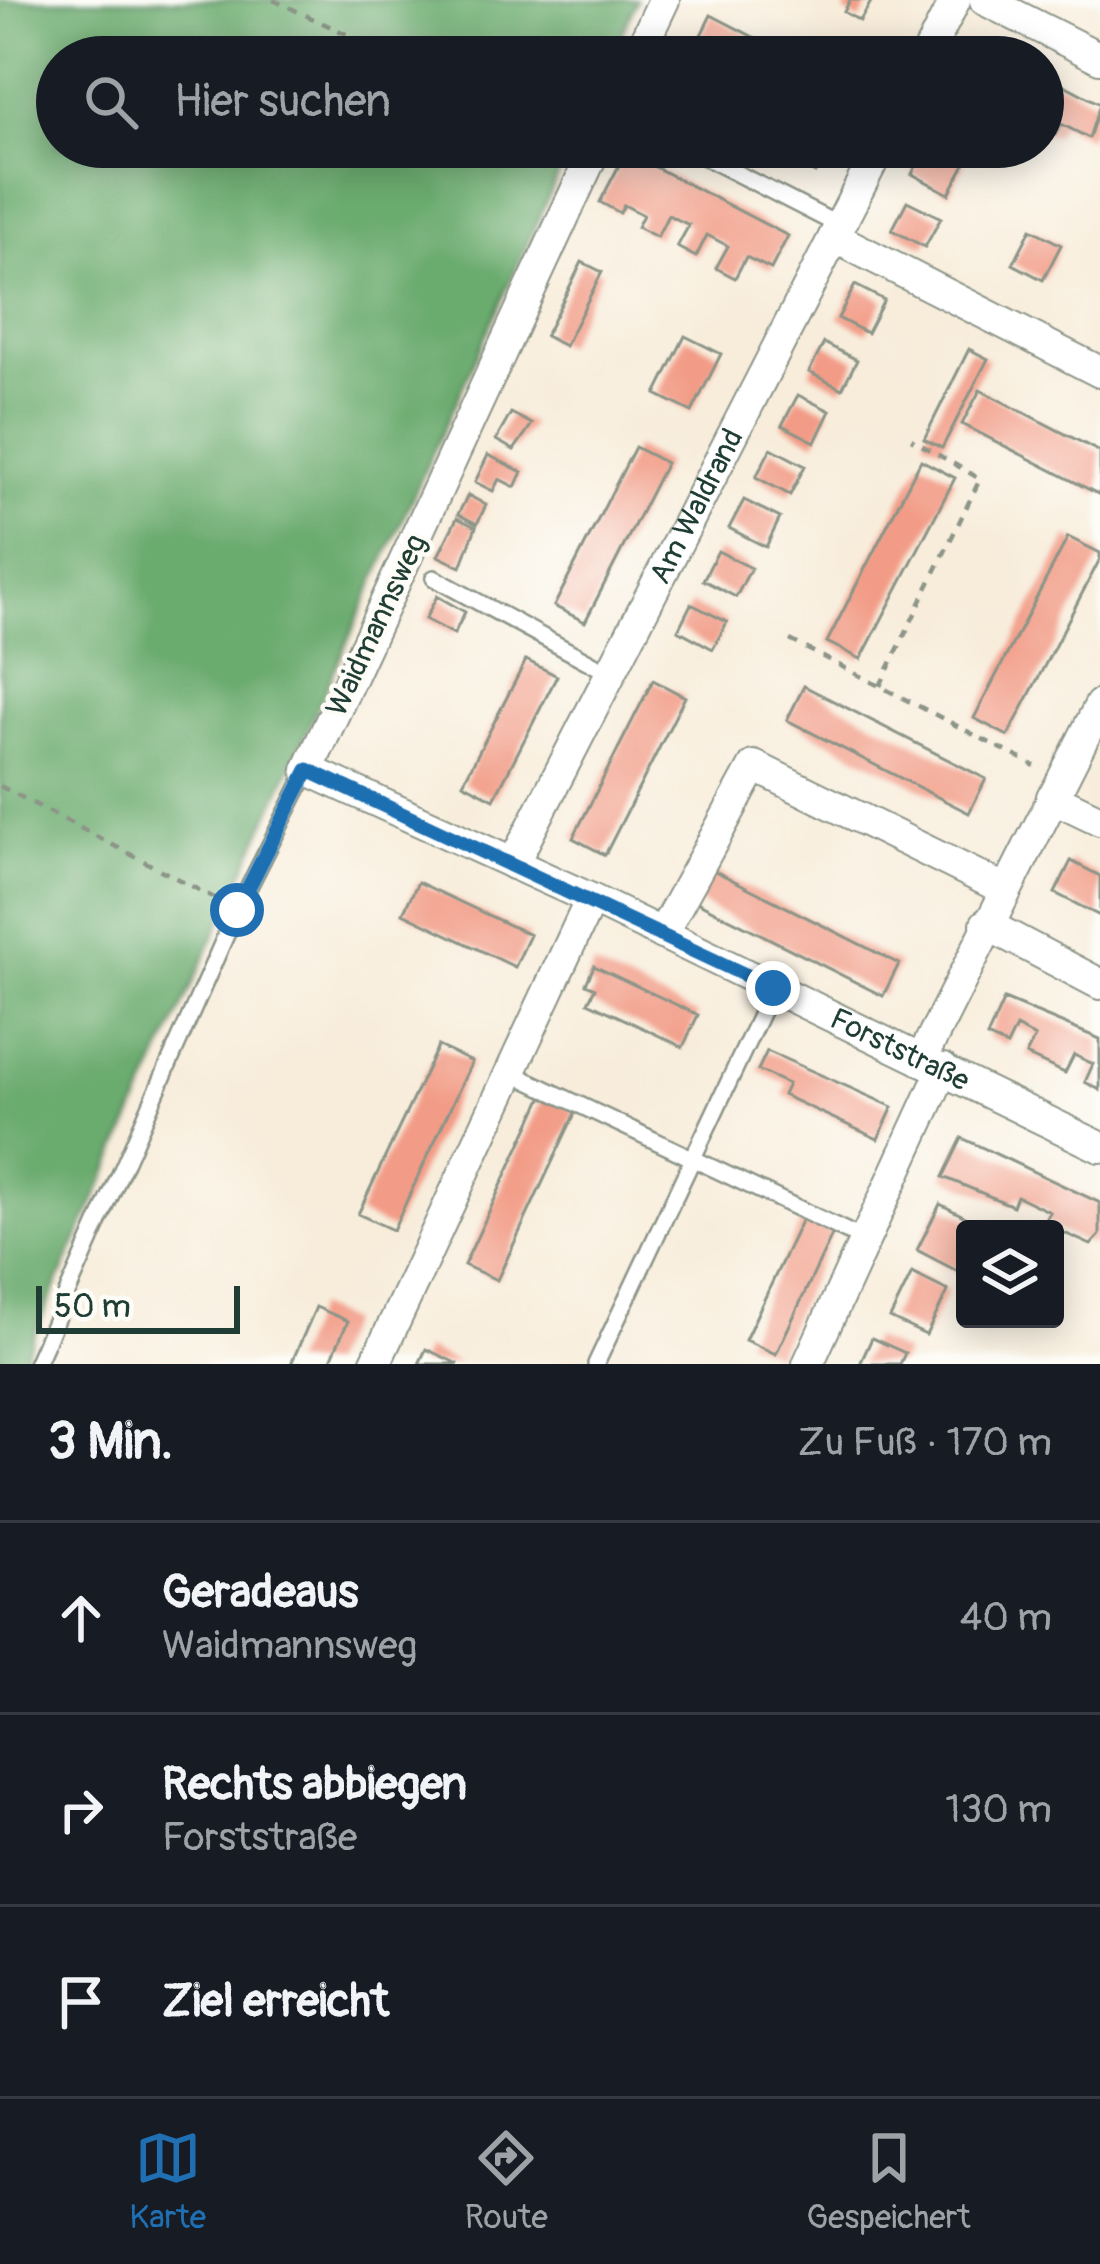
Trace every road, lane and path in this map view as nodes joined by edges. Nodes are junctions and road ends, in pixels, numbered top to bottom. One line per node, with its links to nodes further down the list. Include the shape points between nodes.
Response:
1 (273, 0): 5 (path)
2 (664, 0): 6 (street)
3 (955, 0): 7 (street)
4 (985, 0): 8 (street)
5 (351, 36)
6 (648, 36)
7 (937, 36)
8 (1056, 36)
9 (1064, 40): 10 (street)
10 (1100, 58)
11 (586, 168): 22 (street, Waidmannsweg)
12 (723, 168): 14 (lane)
13 (869, 168): 14 (street, Am Waldrand)
14 (837, 232): 15 (street); 19 (street, Am Waldrand)
15 (1100, 372)
16 (911, 440): 20 (path, via 980,479)
17 (434, 578): 19 (lane)
18 (790, 640): 20 (path)
19 (611, 674): 26 (street, Am Waldrand)
20 (880, 686): 24 (path)
21 (1100, 705): 24 (street)
22 (308, 770): 26 (street, Forststraße); 29 (lane, Waidmannsweg)
23 (0, 786): 29 (path)
24 (1057, 788): 25 (street); 27 (street)
25 (1100, 820)
26 (513, 864): 28 (street, Forststraße)
27 (1004, 889): 30 (street); 31 (street, via 754,766)
28 (590, 899): 31 (street, Forststraße); 35 (street)
29 (237, 910): 39 (lane, Waidmannsweg)
30 (986, 925): 32 (street); 34 (street)
31 (662, 934): 33 (street, Forststraße)
32 (1100, 984)
33 (773, 988): 34 (street, Forststraße); 37 (lane)
34 (932, 1064): 36 (street, Forststraße); 38 (street)
35 (510, 1072): 37 (lane); 40 (street)
36 (1100, 1147)
37 (695, 1157): 38 (lane); 41 (lane)
38 (865, 1240): 42 (street)
39 (36, 1364)
40 (375, 1364)
41 (596, 1364)
42 (808, 1364)

